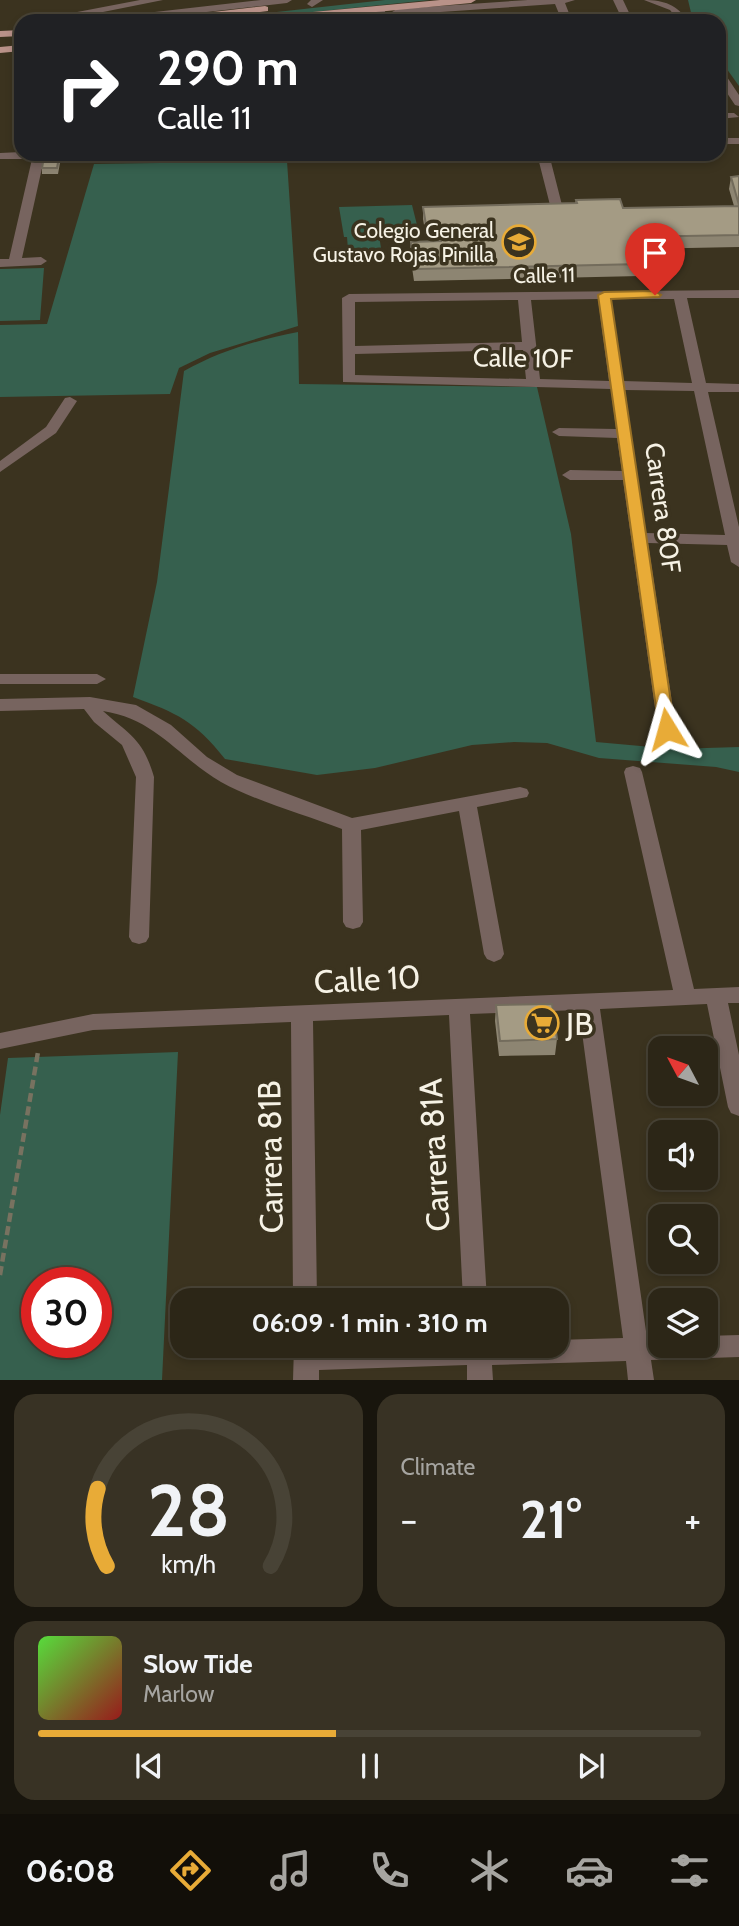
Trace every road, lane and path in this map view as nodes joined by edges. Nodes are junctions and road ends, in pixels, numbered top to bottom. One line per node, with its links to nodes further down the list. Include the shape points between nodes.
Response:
1 (158, 0): 9 (street)
2 (287, 0): 14 (street)
3 (349, 0): 7 (main road)
4 (471, 0): 12 (main road)
5 (649, 0): 19 (street)
6 (564, 1): 8 (street, via 504,10)
7 (315, 2): 15 (main road)
8 (456, 9): 12 (street); 18 (street)
9 (92, 11): 10 (street); 13 (street)
10 (78, 13)
11 (382, 13): 16 (street)
12 (397, 13): 17 (main road)
13 (94, 14)
14 (162, 14)
15 (218, 14)
16 (375, 14)
17 (379, 14)
18 (457, 14)
19 (678, 14)
20 (726, 84): 21 (street)
21 (739, 103)
22 (726, 116): 23 (street)
23 (734, 116)
24 (38, 161): 29 (street)
25 (545, 161): 26 (street)
26 (557, 209)
27 (41, 261): 29 (street)
28 (0, 262): 29 (street)
29 (15, 262)
30 (739, 294): 32 (street, Calle 11)
31 (604, 295): 32 (street, Calle 11); 33 (street, Calle 11); 37 (street, Carrera 80F)
32 (680, 295): 38 (street)
33 (524, 296): 34 (street); 35 (street, Calle 11, via 349,298)
34 (529, 346): 35 (street); 36 (street)
35 (348, 350): 36 (street, Calle 10F, via 348,379)
36 (533, 383): 37 (street, Calle 10F)
37 (617, 385): 38 (street, Calle 10F); 42 (street, Carrera 80F)
38 (701, 387): 39 (street, Calle 10F); 47 (street)
39 (739, 388)
40 (70, 401): 43 (street, via 51,430)
41 (558, 432): 42 (street)
42 (624, 434): 45 (street, Carrera 80F)
43 (0, 468)
44 (570, 475): 45 (street)
45 (630, 476): 46 (street, Carrera 80F)
46 (639, 538): 47 (street); 53 (street, Carrera 80F)
47 (737, 540): 48 (street)
48 (739, 562)
49 (0, 678): 50 (street)
50 (97, 679)
51 (90, 703): 52 (street); 57 (street, via 130,709 230,779); 59 (street, via 92,712 125,737 145,777)
52 (0, 705)
53 (667, 729)
54 (633, 772): 63 (street)
55 (520, 793): 56 (street)
56 (467, 805): 57 (street); 60 (street)
57 (351, 825): 58 (street)
58 (353, 922)
59 (139, 937)
60 (494, 954)
61 (739, 995): 62 (street, Calle 10)
62 (716, 996): 63 (street, Calle 10); 69 (street)
63 (685, 997): 64 (street, Calle 10)
64 (589, 1001): 65 (street, Calle 10); 75 (street)
65 (459, 1006): 66 (street, Calle 10); 72 (street, Carrera 81A)
66 (302, 1013): 67 (street, Calle 10, via 93,1023); 71 (street, Carrera 81B)
67 (41, 1033): 68 (street, Calle 10); 70 (path)
68 (0, 1041)
69 (739, 1107)
70 (0, 1275)
71 (305, 1288)
72 (474, 1288)
73 (739, 1346): 75 (street)
74 (569, 1349): 75 (street)
75 (637, 1349): 80 (street)
76 (353, 1358): 78 (street)
77 (479, 1358): 79 (street)
78 (306, 1361)
79 (480, 1380)
80 (641, 1380)

